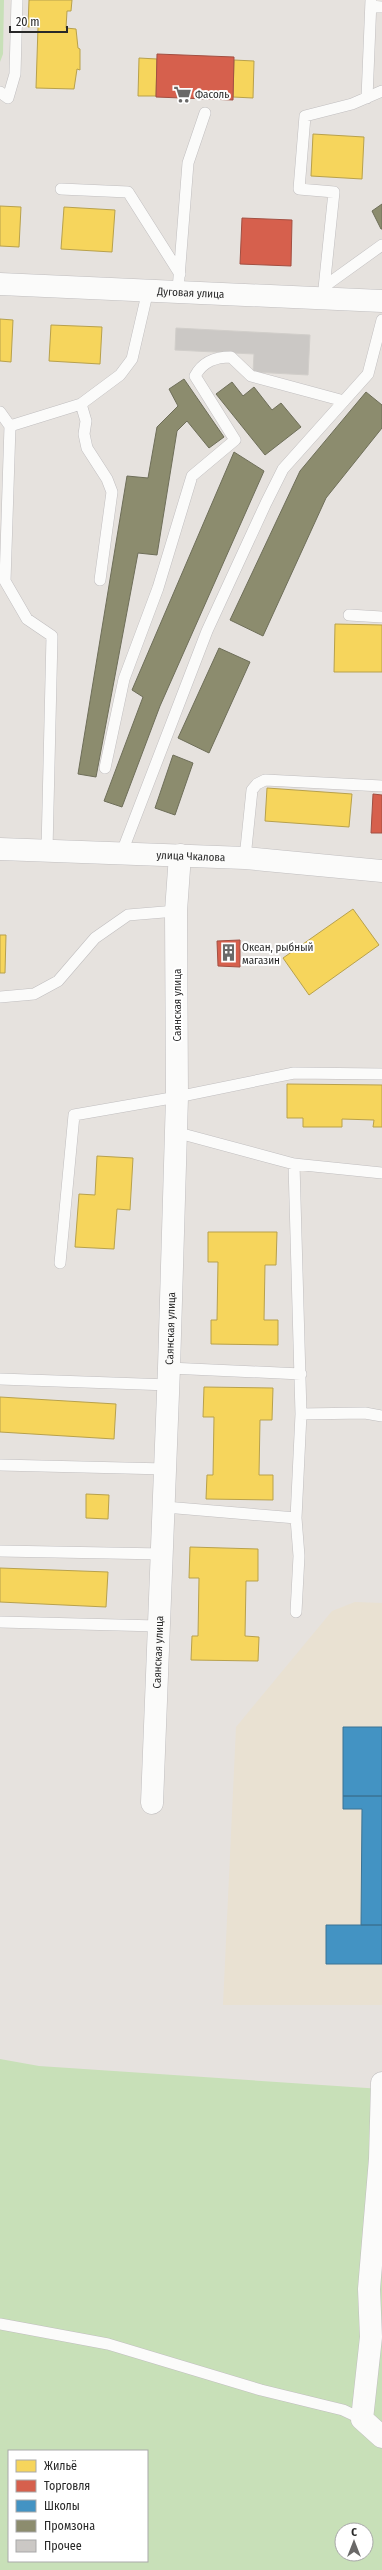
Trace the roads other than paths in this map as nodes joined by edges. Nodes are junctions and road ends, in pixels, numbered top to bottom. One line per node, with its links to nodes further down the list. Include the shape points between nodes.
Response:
1 (17, 0): 4 (lane, via 15,74 8,98)
2 (375, 4): 5 (lane)
3 (382, 91): 5 (lane)
4 (0, 92)
5 (367, 98): 12 (lane, via 306,116 299,189 334,192)
6 (205, 113): 9 (lane, via 188,163)
7 (62, 189): 9 (lane, via 128,192)
8 (382, 245): 12 (lane)
9 (179, 282): 11 (street, Дуговая улица); 12 (street, Дуговая улица)
10 (0, 284): 11 (street, Дуговая улица)
11 (148, 290): 16 (lane, via 132,359 120,375)
12 (324, 292): 13 (street, Дуговая улица)
13 (382, 301)
14 (382, 320): 15 (lane, via 368,374)
15 (344, 401): 22 (lane, via 251,376 231,357 216,357 199,369 196,376 235,440 192,476 158,588 124,679); 26 (lane, via 283,469 266,503 207,631)
16 (81, 404): 18 (lane); 19 (lane, via 86,421 84,434 87,448 107,479 112,492)
17 (0, 412): 18 (lane)
18 (10, 426): 25 (lane, via 5,581 27,619 52,636)
19 (100, 580)
20 (348, 615): 21 (lane)
21 (382, 616)
22 (105, 768)
23 (382, 786): 28 (lane, via 265,780 257,784 252,790)
24 (0, 849): 25 (street, улица Чкалова)
25 (47, 850): 26 (street, улица Чкалова)
26 (122, 852): 27 (street, улица Чкалова)
27 (180, 855): 28 (street, улица Чкалова); 30 (street, Саянская улица)
28 (245, 858): 29 (street, улица Чкалова)
29 (382, 871)
30 (176, 911): 31 (lane, via 128,916 95,938 58,981 34,994); 33 (street, Саянская улица)
31 (0, 997)
32 (382, 1074): 33 (lane, via 294,1074)
33 (177, 1097): 34 (street, Саянская улица); 37 (lane, via 74,1115)
34 (175, 1132): 35 (lane); 39 (street, Саянская улица)
35 (294, 1164): 36 (lane); 38 (lane)
36 (382, 1172)
37 (60, 1264)
38 (301, 1374): 39 (lane); 41 (lane)
39 (169, 1376): 40 (lane); 44 (street, Саянская улица)
40 (0, 1379)
41 (301, 1414): 42 (lane, via 365,1413); 46 (lane)
42 (382, 1416)
43 (0, 1465): 44 (lane)
44 (166, 1469): 45 (street, Саянская улица)
45 (165, 1507): 46 (lane); 48 (street, Саянская улица)
46 (296, 1518): 49 (lane)
47 (0, 1551): 48 (lane)
48 (163, 1554): 51 (street, Саянская улица)
49 (296, 1612)
50 (0, 1622): 51 (lane)
51 (158, 1626): 52 (street, Саянская улица)
52 (152, 1803)
53 (382, 2083): 55 (street, via 380,2159 369,2289)
54 (0, 2324): 56 (lane, via 108,2344 261,2390 343,2410)
55 (377, 2337): 56 (street)
56 (362, 2419): 57 (street)
57 (382, 2437)

